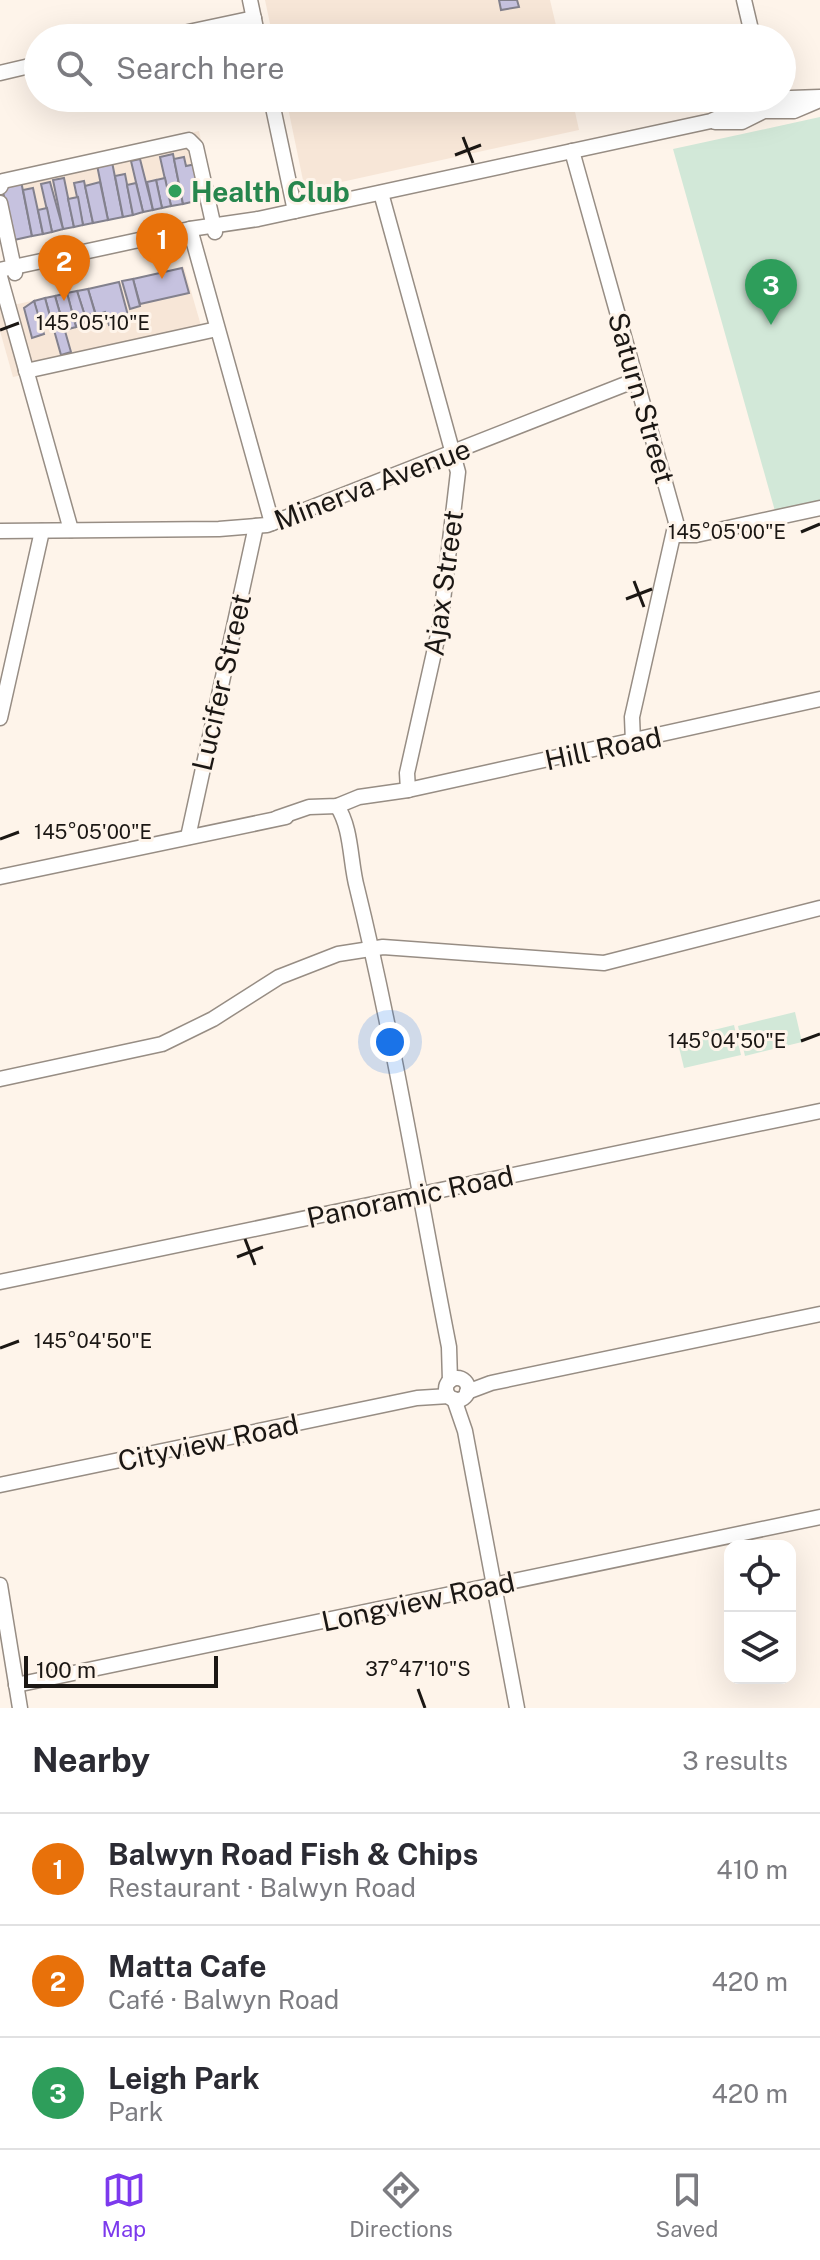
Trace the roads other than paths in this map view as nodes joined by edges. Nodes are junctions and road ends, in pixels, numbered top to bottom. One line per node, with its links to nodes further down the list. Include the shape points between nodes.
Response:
1 (250, 0): 3 (street)
2 (744, 0): 6 (street)
3 (254, 18): 4 (street); 5 (street)
4 (226, 24)
5 (255, 24)
6 (750, 24)
7 (24, 67): 8 (street)
8 (0, 73)
9 (820, 98): 10 (street)
10 (796, 100)
11 (274, 112): 17 (street)
12 (738, 112): 13 (street)
13 (572, 151): 15 (street); 23 (street, Saturn Street)
14 (0, 187): 18 (street, via 3,181 189,140 196,147)
15 (381, 193): 17 (street); 24 (street, Ajax Street)
16 (0, 203): 20 (street)
17 (295, 211): 18 (street)
18 (214, 229): 19 (street)
19 (191, 234): 20 (street); 21 (street)
20 (5, 275): 22 (street)
21 (217, 329): 22 (street); 26 (street)
22 (26, 371): 28 (street)
23 (636, 380): 24 (street, Minerva Avenue); 31 (street, Saturn Street, via 674,513)
24 (455, 453): 26 (street, Minerva Avenue); 35 (street, Ajax Street, via 457,484 444,604 408,767)
25 (820, 508): 31 (street, via 696,535)
26 (272, 523): 27 (street, Minerva Avenue)
27 (256, 526): 28 (street, Minerva Avenue); 37 (street, Lucifer Street)
28 (71, 530): 30 (street, Minerva Avenue)
29 (0, 531): 30 (street, Minerva Avenue)
30 (42, 531): 33 (street)
31 (674, 535): 34 (street, Saturn Street, via 632,717)
32 (820, 699): 34 (street, Hill Road)
33 (0, 718)
34 (633, 742): 35 (street, Hill Road)
35 (408, 790): 36 (street, Hill Road, via 359,797)
36 (338, 812): 37 (street, Hill Road, via 309,807); 40 (street)
37 (188, 837): 38 (street, Hill Road)
38 (0, 877)
39 (820, 908): 40 (street, via 604,963)
40 (372, 949): 41 (street, via 328,957 279,977 162,1044); 43 (street)
41 (0, 1079)
42 (820, 1111): 43 (street, Panoramic Road)
43 (420, 1194): 44 (street, Panoramic Road); 46 (street)
44 (0, 1282)
45 (820, 1314): 46 (street, Cityview Road)
46 (457, 1389): 47 (street, Cityview Road); 50 (street)
47 (0, 1485)
48 (820, 1517): 50 (street, Longview Road)
49 (0, 1585): 51 (street)
50 (494, 1585): 54 (street, Longview Road); 56 (street)
51 (1, 1609): 53 (street)
52 (0, 1629): 53 (street)
53 (9, 1649): 54 (street)
54 (16, 1685): 55 (street)
55 (20, 1708)
56 (517, 1708)

